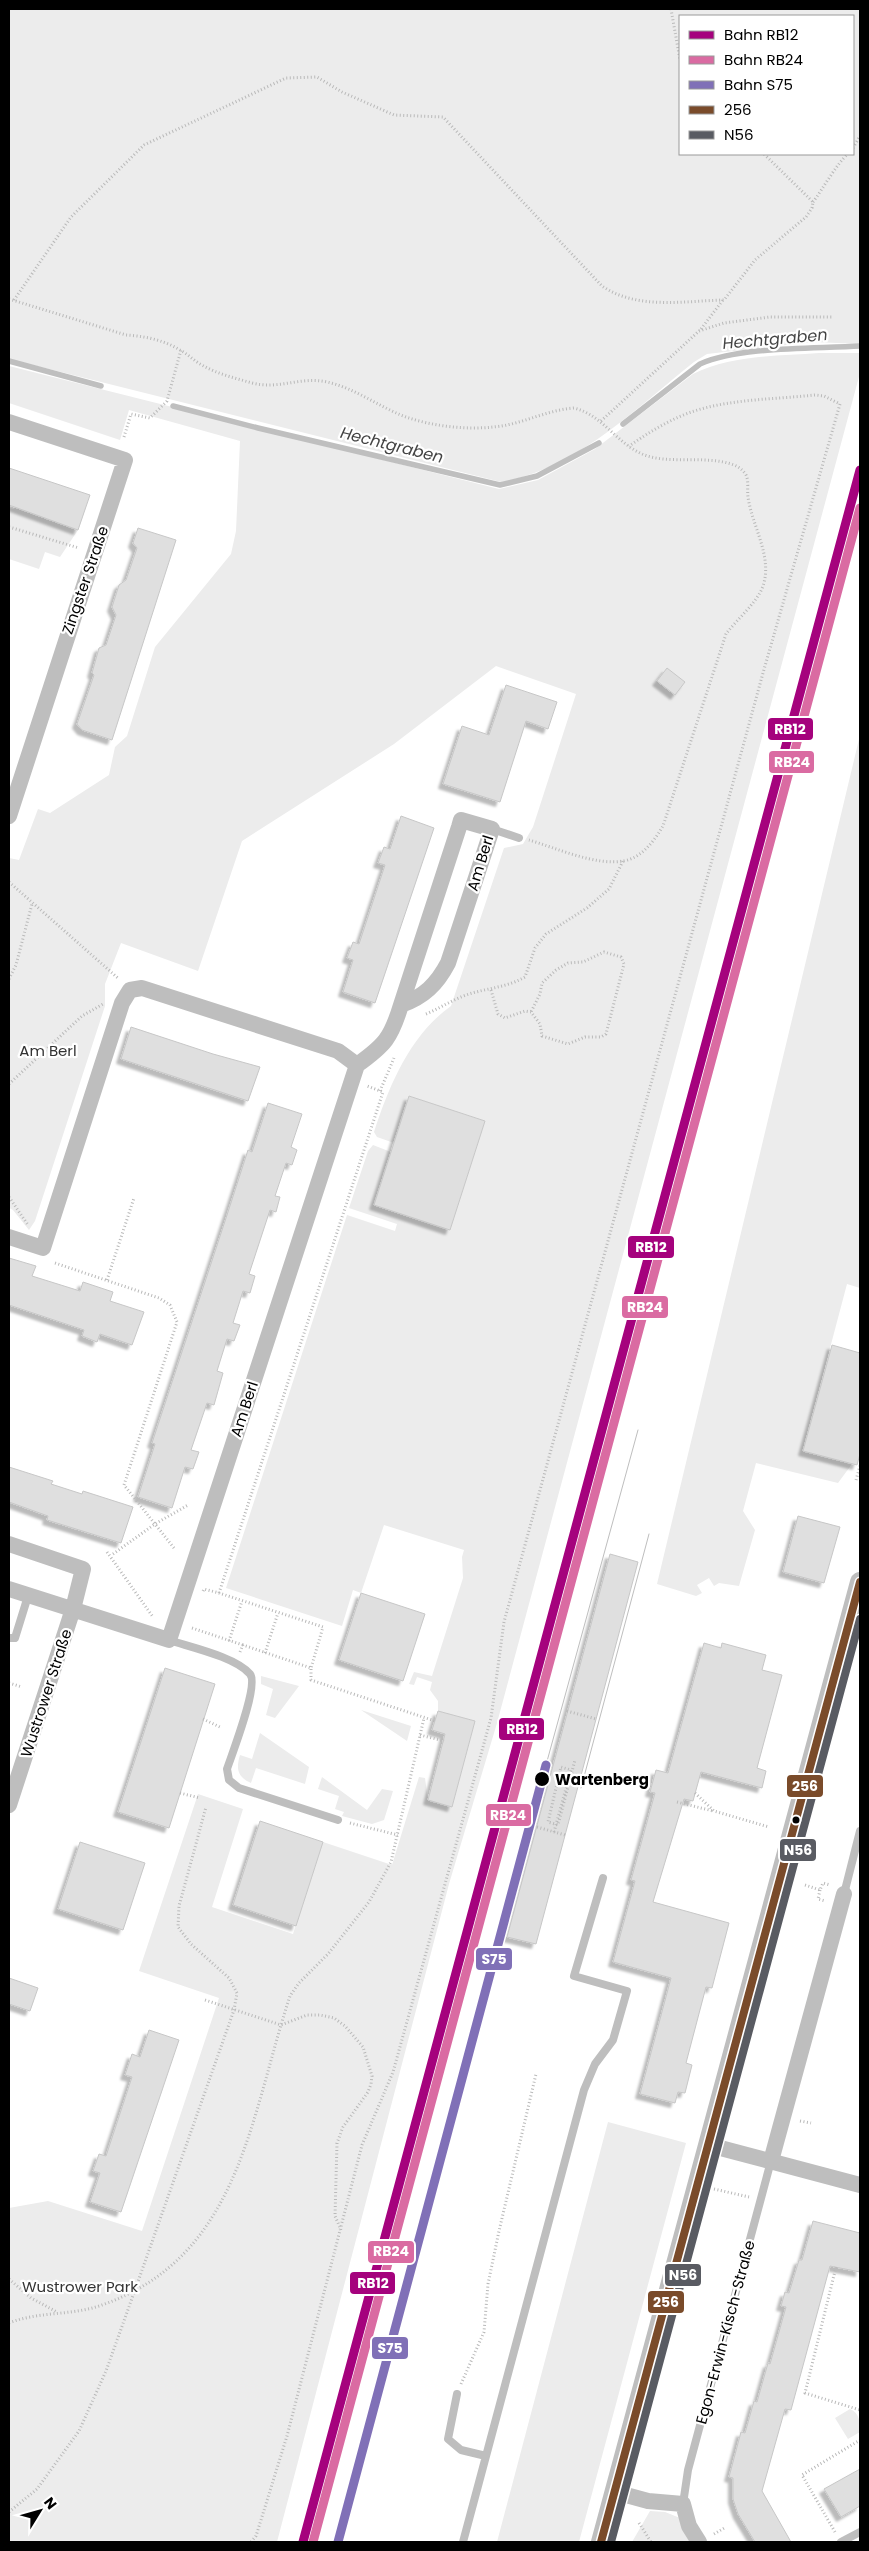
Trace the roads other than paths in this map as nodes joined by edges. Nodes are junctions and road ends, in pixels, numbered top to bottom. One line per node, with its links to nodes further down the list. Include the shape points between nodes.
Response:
1 (9, 422): 2 (street, Zingster Straße, via 125,460)
2 (9, 816)
3 (492, 829): 4 (lane); 5 (street, Am Berl, via 448,963 426,993); 5 (street, Am Berl, via 461,820)
4 (519, 838)
5 (401, 1005): 6 (street, Am Berl, via 393,1030 385,1042)
6 (354, 1072): 7 (street, via 338,1052 142,988 126,996 43,1248); 14 (street, Am Berl)
7 (9, 1237)
8 (9, 1544): 12 (street, Wustrower Straße, via 83,1569)
9 (860, 1582): 20 (street)
10 (9, 1589): 11 (street)
11 (28, 1596): 12 (street); 13 (lane, via 15,1638)
12 (73, 1609): 14 (street); 15 (street, Wustrower Straße)
13 (9, 1638)
14 (169, 1640): 16 (lane, via 237,1664 251,1675 254,1684 227,1770 230,1780 240,1788)
15 (9, 1805)
16 (338, 1820)
17 (860, 1831): 19 (lane, Egon-Erwin-Kisch-Straße)
18 (603, 1878): 24 (lane, via 574,1976 627,1991 613,2040 595,2064 584,2090)
19 (837, 1893): 21 (street, Egon-Erwin-Kisch-Straße)
20 (709, 2145): 21 (street); 25 (street)
21 (771, 2160): 22 (street); 26 (lane, Egon-Erwin-Kisch-Straße, via 688,2470)
22 (860, 2185)
23 (457, 2394): 24 (lane, via 448,2439 461,2450)
24 (486, 2456): 28 (lane)
25 (615, 2492): 26 (street, via 648,2501); 29 (street)
26 (683, 2504): 30 (street, via 689,2526)
27 (860, 2532): 31 (lane)
28 (463, 2542)
29 (601, 2542)
30 (699, 2542)
31 (841, 2542)

